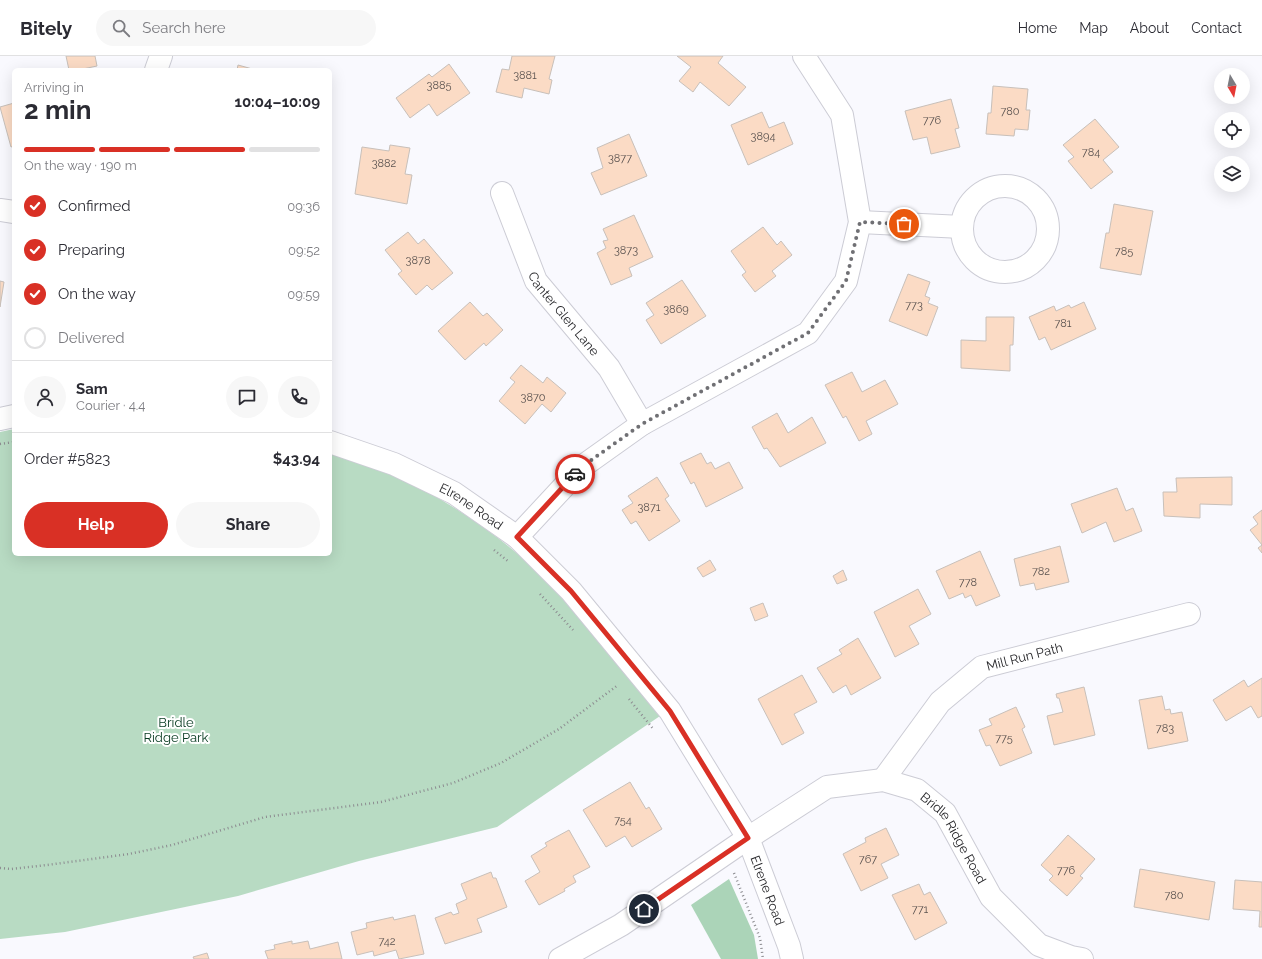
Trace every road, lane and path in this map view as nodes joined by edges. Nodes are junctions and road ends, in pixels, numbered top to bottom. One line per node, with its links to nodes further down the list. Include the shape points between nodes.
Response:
1 (161, 56): 3 (street)
2 (804, 56): 7 (street, via 842,115)
3 (157, 68)
4 (502, 193): 11 (street, Canter Glen Lane, via 536,281 610,368)
5 (0, 210): 6 (street)
6 (12, 212)
7 (860, 222): 8 (street); 11 (street, via 846,281 808,333)
8 (962, 227)
9 (12, 416): 10 (street)
10 (0, 419)
11 (642, 424): 15 (street, via 583,466)
12 (12, 442): 14 (path)
13 (332, 443): 15 (street, Elrene Road, via 394,464 454,493)
14 (0, 444)
15 (517, 537): 27 (street, Elrene Road, via 571,591 670,711)
16 (488, 545): 17 (path)
17 (510, 563)
18 (537, 590): 20 (path)
19 (1189, 614): 26 (street, Mill Run Path, via 982,667 940,702)
20 (578, 636)
21 (614, 680): 22 (path)
22 (618, 685): 23 (path); 29 (path, via 559,729 502,763 453,783 381,802 265,817 172,845 129,854 11,869)
23 (623, 691)
24 (627, 696): 25 (path)
25 (655, 731)
26 (883, 780): 27 (street, Bridle Ridge Road, via 827,787); 30 (street, Bridle Ridge Road, via 917,790 945,813 991,897)
27 (748, 838): 28 (street, Bridle Ridge Road); 33 (street, Elrene Road)
28 (726, 853): 31 (street, Bridle Ridge Road, via 621,925); 32 (path, via 760,938)
29 (0, 868)
30 (1037, 952): 34 (street, Bridle Ridge Road)
31 (560, 959)
32 (763, 959)
33 (792, 959)
34 (1082, 959)

